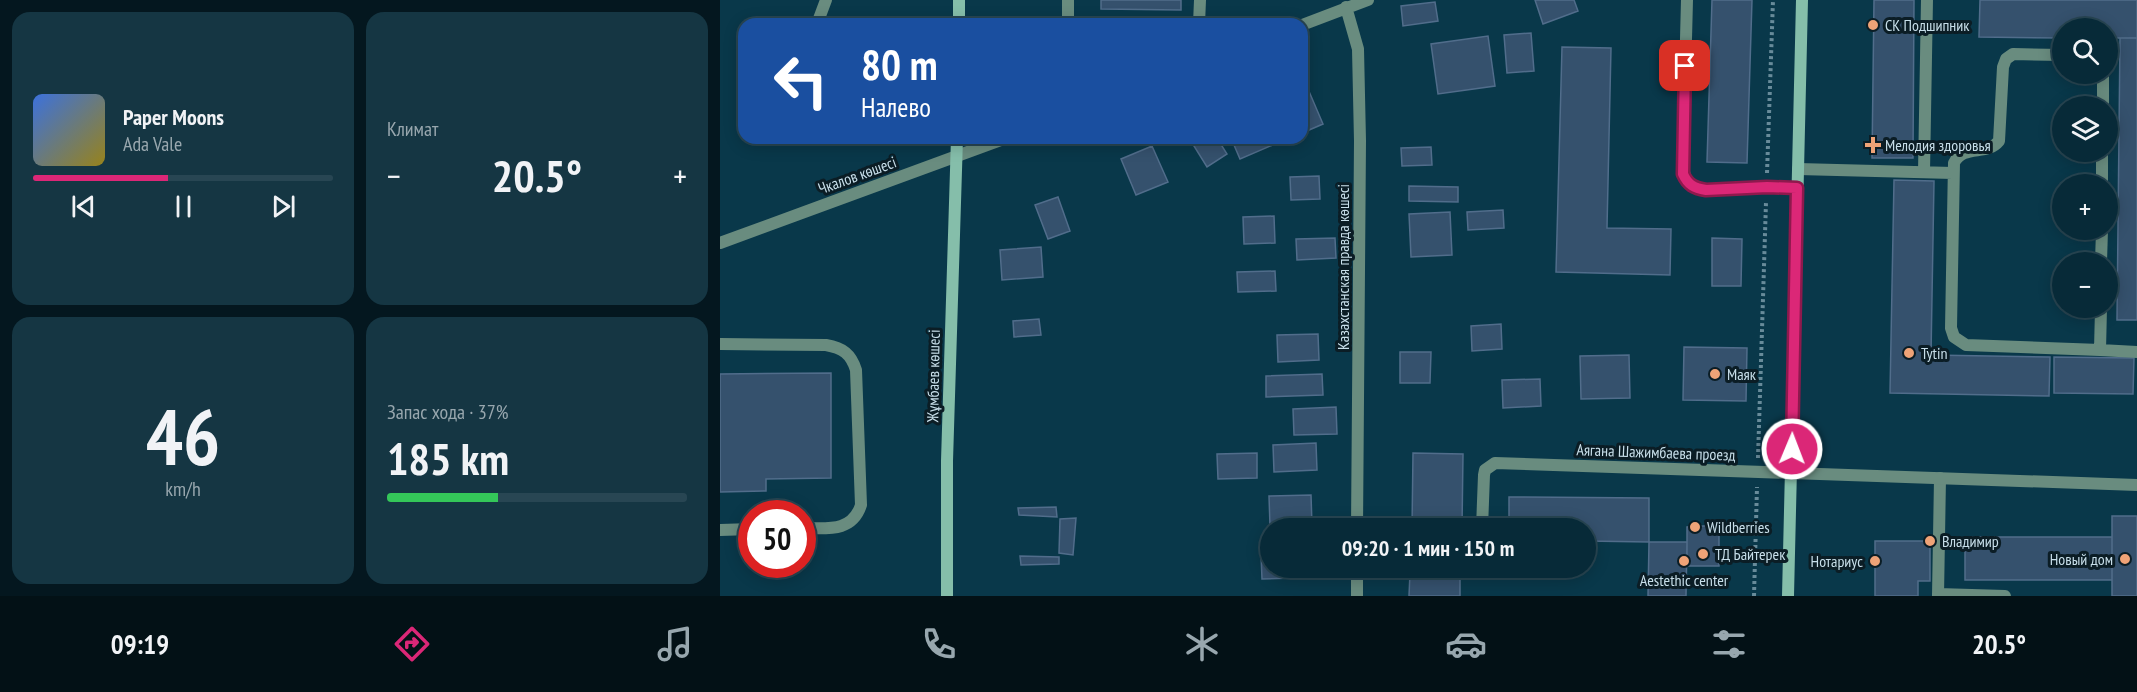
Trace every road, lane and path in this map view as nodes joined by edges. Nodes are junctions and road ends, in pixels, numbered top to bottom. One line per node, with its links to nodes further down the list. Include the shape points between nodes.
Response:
1 (826, 0): 11 (street)
2 (959, 0): 12 (main road)
3 (1068, 0): 13 (street)
4 (1200, 0): 14 (street)
5 (1368, 0): 10 (street)
6 (1687, 0): 23 (street, via 1683,174 1696,188 1706,190)
7 (1773, 0): 23 (path)
8 (1802, 0): 20 (main road)
9 (1928, 0): 21 (street)
10 (1346, 7): 15 (street); 34 (street, Казахстанская правда көшесі, via 1358,49)
11 (818, 18)
12 (959, 18)
13 (1068, 18)
14 (1199, 18)
15 (1308, 22)
16 (2052, 55): 22 (street, via 2013,54 2006,59 1999,141 1992,148 1960,155)
17 (957, 144): 19 (main road, Жұмбаев көшесі)
18 (990, 144): 19 (street, Чкалов көшесі)
19 (957, 156): 25 (street, Чкалов көшесі); 41 (main road, Жұмбаев көшесі, via 947,461)
20 (1798, 169): 21 (street); 24 (main road)
21 (1924, 172): 22 (street)
22 (1953, 173): 28 (street, via 1954,337 1975,346)
23 (1767, 187): 24 (street); 30 (path)
24 (1797, 188): 31 (main road)
25 (720, 243)
26 (2101, 318): 28 (street)
27 (720, 344): 36 (street, via 826,345 837,347 853,359 861,505 858,514 844,526)
28 (2100, 350): 29 (street)
29 (2137, 352)
30 (1758, 472): 31 (street, Аягана Шажимбаева проезд); 35 (street, Аягана Шажимбаева проезд, via 1495,463 1485,470); 43 (path)
31 (1791, 473): 32 (street, Аягана Шажимбаева проезд); 44 (main road)
32 (1940, 478): 33 (street, Аягана Шажимбаева проезд); 40 (street)
33 (2137, 485)
34 (1358, 518)
35 (1482, 518)
36 (816, 527)
37 (738, 529): 38 (street)
38 (720, 530)
39 (1357, 578): 42 (street)
40 (1938, 595): 45 (street)
41 (947, 596)
42 (1357, 596)
43 (1754, 596)
44 (1788, 596)
45 (2005, 596)

